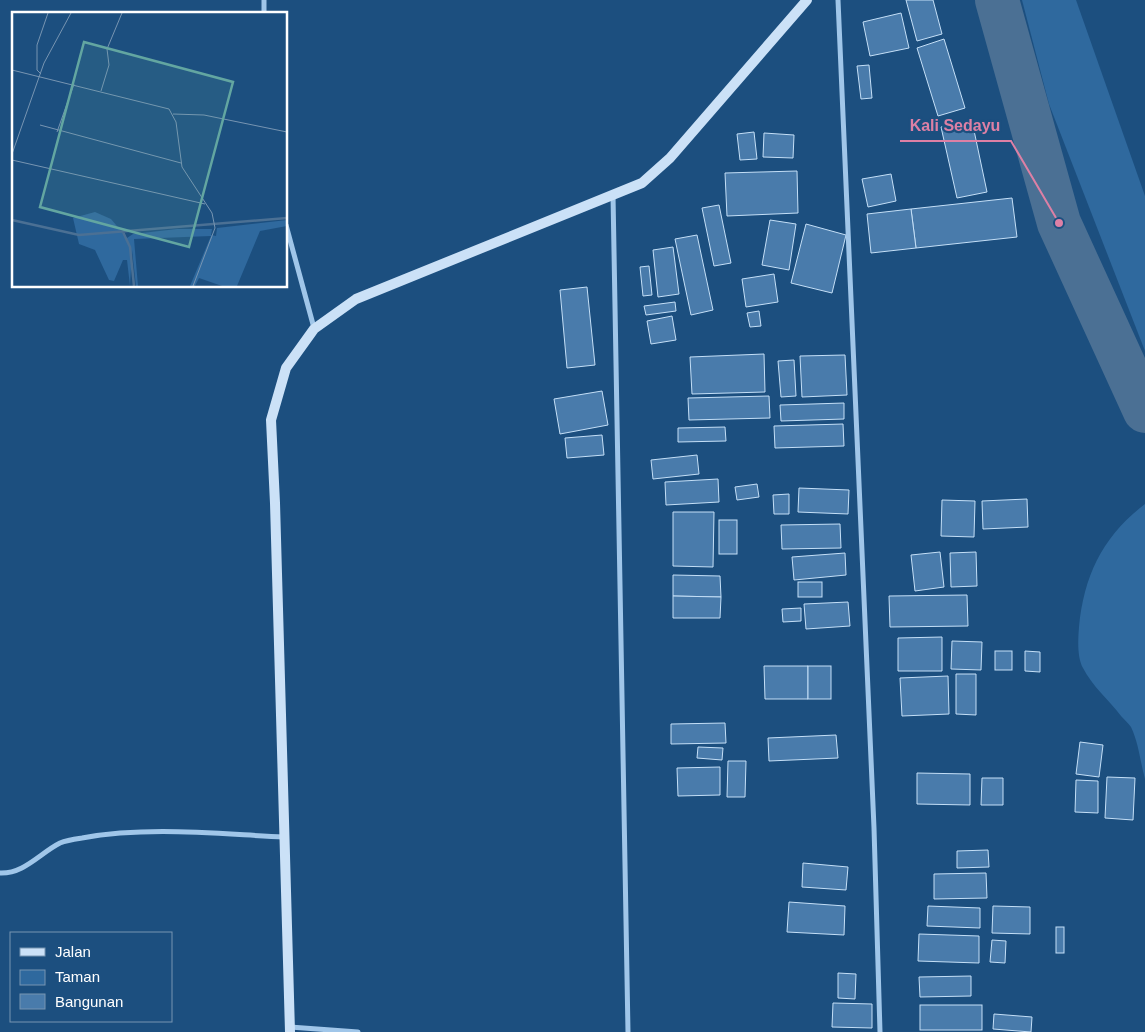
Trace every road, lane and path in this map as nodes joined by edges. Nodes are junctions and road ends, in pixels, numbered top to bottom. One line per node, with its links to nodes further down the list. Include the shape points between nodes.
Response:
1 (807, 0): 3 (street, via 670,158 642,183)
2 (838, 0): 11 (street, via 874,818)
3 (613, 195): 5 (street, via 356,299); 10 (street)
4 (288, 232): 5 (street)
5 (314, 329): 6 (street, via 286,368 271,420)
6 (284, 837): 7 (street, via 172,831 104,834 62,842 21,869); 8 (street)
7 (0, 872)
8 (290, 1030): 9 (street)
9 (358, 1032)
10 (628, 1032)
11 (880, 1032)

